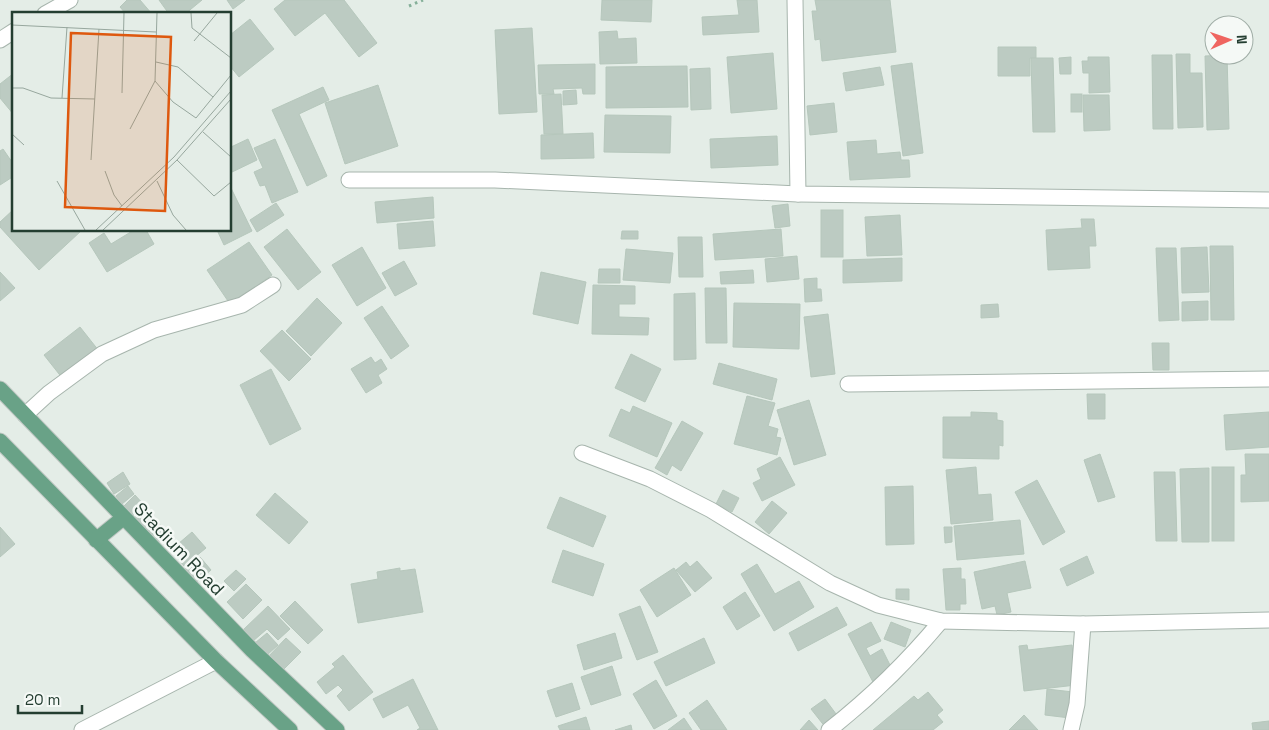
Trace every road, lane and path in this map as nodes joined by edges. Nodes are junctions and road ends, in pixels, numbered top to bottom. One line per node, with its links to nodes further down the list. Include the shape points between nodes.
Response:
1 (70, 0): 5 (street)
2 (423, 0): 4 (path)
3 (795, 0): 9 (street)
4 (409, 6)
5 (49, 12)
6 (12, 33): 7 (street)
7 (0, 40)
8 (349, 180): 9 (street, via 495,180)
9 (798, 194): 10 (street)
10 (1269, 200)
11 (273, 285): 15 (street, via 242,306 154,330 102,354)
12 (1269, 379): 13 (street)
13 (848, 384)
14 (0, 389): 15 (main road, Stadium Road)
15 (25, 415): 18 (main road, Stadium Road)
16 (0, 441): 19 (main road)
17 (582, 453): 21 (street, via 650,480 711,510 830,583 878,605)
18 (123, 518): 19 (main road); 26 (main road, Stadium Road, via 252,650)
19 (96, 540): 23 (main road)
20 (1269, 620): 22 (street)
21 (941, 621): 22 (street); 27 (street, via 910,658 868,699)
22 (1083, 624): 28 (street, via 1077,704)
23 (216, 661): 24 (street); 25 (main road)
24 (82, 730)
25 (290, 730)
26 (337, 730)
27 (829, 730)
28 (1071, 730)

